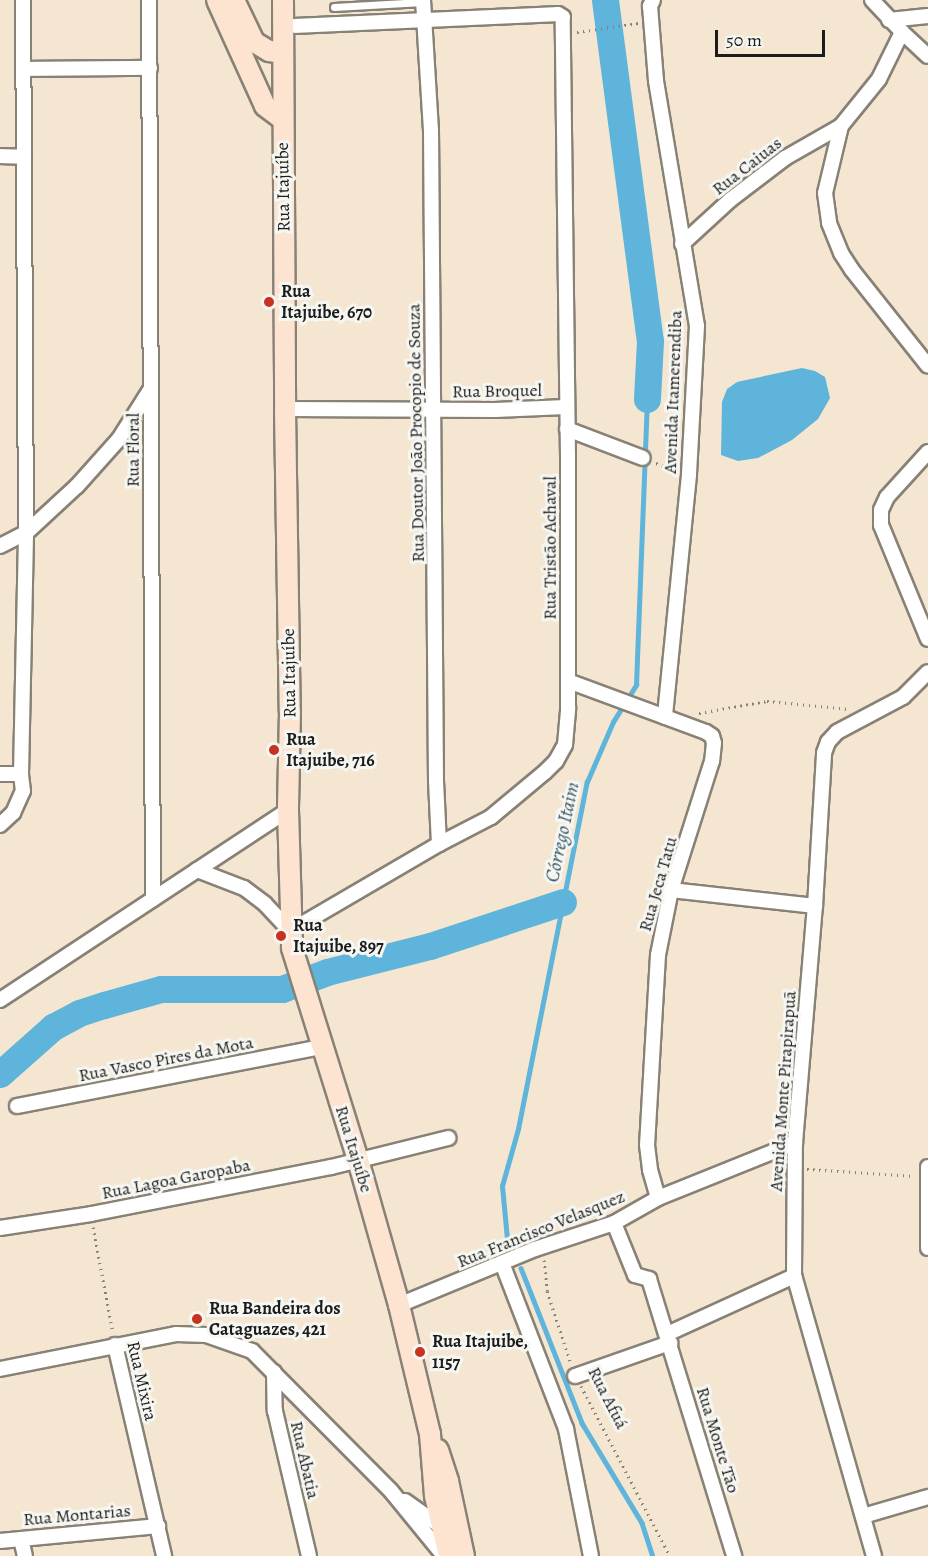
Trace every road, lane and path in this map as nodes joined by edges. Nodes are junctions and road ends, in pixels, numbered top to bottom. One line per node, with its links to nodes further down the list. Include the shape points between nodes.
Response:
1 (23, 0): 20 (street)
2 (149, 0): 19 (street, Rua Floral)
3 (217, 0): 21 (main road, via 265,106)
4 (234, 0): 17 (main road, via 254,42 269,51)
5 (283, 0): 17 (main road, Rua Itajuíbe)
6 (653, 0): 25 (street, Avenida Itamerendiba, via 650,3 656,81)
7 (872, 0): 11 (street)
8 (423, 1): 9 (lane); 12 (street, Rua Doutor João Procopio de Souza)
9 (334, 7)
10 (928, 16): 11 (street)
11 (889, 20): 16 (street)
12 (425, 22): 14 (street); 28 (street, Rua Tristão Achaval, via 558,14 563,17); 30 (street, Rua Doutor João Procopio de Souza, via 431,130)
13 (635, 24): 15 (path)
14 (295, 26)
15 (577, 32)
16 (902, 33): 18 (street); 22 (street, via 879,79)
17 (283, 53): 21 (main road, Rua Itajuíbe)
18 (928, 56)
19 (150, 68): 20 (street); 27 (street, Rua Floral)
20 (24, 69): 24 (street)
21 (282, 119): 29 (main road, Rua Itajuíbe)
22 (841, 126): 25 (street, Rua Caiuas, via 785,158 730,200); 26 (street, via 825,193 829,223 852,270)
23 (0, 156): 24 (street)
24 (24, 157): 35 (street)
25 (682, 244): 41 (street, Avenida Itamerendiba, via 693,294 696,344)
26 (928, 366)
27 (150, 389): 35 (street, via 119,439 77,486); 49 (street, Rua Floral)
28 (566, 407): 30 (street, Rua Broquel); 31 (street, Rua Tristão Achaval)
29 (285, 409): 30 (street, Rua Broquel); 44 (main road, Rua Itajuíbe)
30 (434, 410): 46 (street, Rua Doutor João Procopio de Souza)
31 (567, 429): 33 (street); 39 (street, Rua Tristão Achaval)
32 (928, 452): 37 (street, via 902,478 881,510 881,525)
33 (643, 458): 34 (path)
34 (672, 469)
35 (26, 533): 36 (street); 43 (street)
36 (0, 546)
37 (928, 639)
38 (928, 672): 40 (street, Avenida Monte Pirapirapuã, via 903,697)
39 (568, 681): 41 (street, Rua Jeca Tatu); 46 (street, Rua Tristão Achaval, via 565,745 556,761 491,817)
40 (877, 712): 41 (path, via 767,700); 50 (street, Avenida Monte Pirapirapuã, via 837,732 824,753)
41 (668, 718): 48 (street, Rua Jeca Tatu, via 710,734 715,749)
42 (0, 774): 43 (street)
43 (21, 774): 45 (street, via 21,800)
44 (288, 810): 47 (street); 51 (main road, Rua Itajuíbe)
45 (0, 825)
46 (439, 844): 51 (street, Rua Tristão Achaval)
47 (197, 870): 49 (street); 51 (street, via 244,888)
48 (671, 890): 50 (street); 60 (street, Rua Jeca Tatu, via 658,955 648,1119 650,1170)
49 (153, 899): 52 (street)
50 (815, 906): 56 (street, Avenida Monte Pirapirapuã)
51 (291, 931): 53 (main road, Rua Itajuíbe, via 295,961)
52 (0, 1000)
53 (321, 1047): 54 (street, Rua Vasco Pires da Mota); 57 (main road, Rua Itajuíbe)
54 (17, 1106)
55 (448, 1138): 57 (street, Rua Lagoa Garopaba)
56 (795, 1143): 58 (street, Avenida Monte Pirapirapuã); 60 (street, Rua Francisco Velasquez)
57 (358, 1160): 61 (street, Rua Lagoa Garopaba); 68 (main road, Rua Itajuíbe)
58 (794, 1168): 59 (path); 67 (street, Avenida Monte Pirapirapuã)
59 (928, 1172): 65 (street)
60 (658, 1198): 62 (street, Rua Francisco Velasquez)
61 (91, 1214): 63 (street, Rua Lagoa Garopaba); 70 (path, Rua Mixira)
62 (614, 1223): 64 (street, Rua Francisco Velasquez); 69 (street, Rua Monte Tão, via 635,1275 649,1279)
63 (0, 1228)
64 (539, 1248): 66 (street, Rua Francisco Velasquez); 73 (path, Rua Afuá, via 547,1291)
65 (928, 1248)
66 (504, 1262): 68 (street, Rua Francisco Velasquez); 86 (street, via 566,1429)
67 (794, 1276): 69 (street); 77 (street, Avenida Monte Pirapirapuã)
68 (399, 1305): 74 (main road, Rua Itajuíbe)
69 (669, 1339): 73 (street); 88 (street, Rua Monte Tão)
70 (115, 1345): 71 (street); 72 (street, via 176,1334 206,1335 252,1351); 78 (street, Rua Mixira)
71 (0, 1369)
72 (274, 1371): 75 (street); 85 (street, Rua Abatia, via 275,1411)
73 (575, 1376): 87 (path, Rua Afuá)
74 (430, 1434): 79 (main road, Rua Itajuíbe, via 432,1474); 82 (main road, Rua Itajuíbe, via 443,1463)
75 (391, 1491): 79 (street); 82 (street)
76 (928, 1497): 77 (street)
77 (863, 1516): 89 (street, Avenida Monte Pirapirapuã)
78 (158, 1526): 80 (street, Rua Montarias); 84 (street, Rua Mixira)
79 (443, 1528): 82 (main road)
80 (21, 1539): 81 (street, Rua Montarias); 83 (street)
81 (0, 1541)
82 (458, 1553)
83 (25, 1556)
84 (164, 1556)
85 (309, 1556)
86 (591, 1556)
87 (670, 1556)
88 (734, 1556)
89 (874, 1556)

